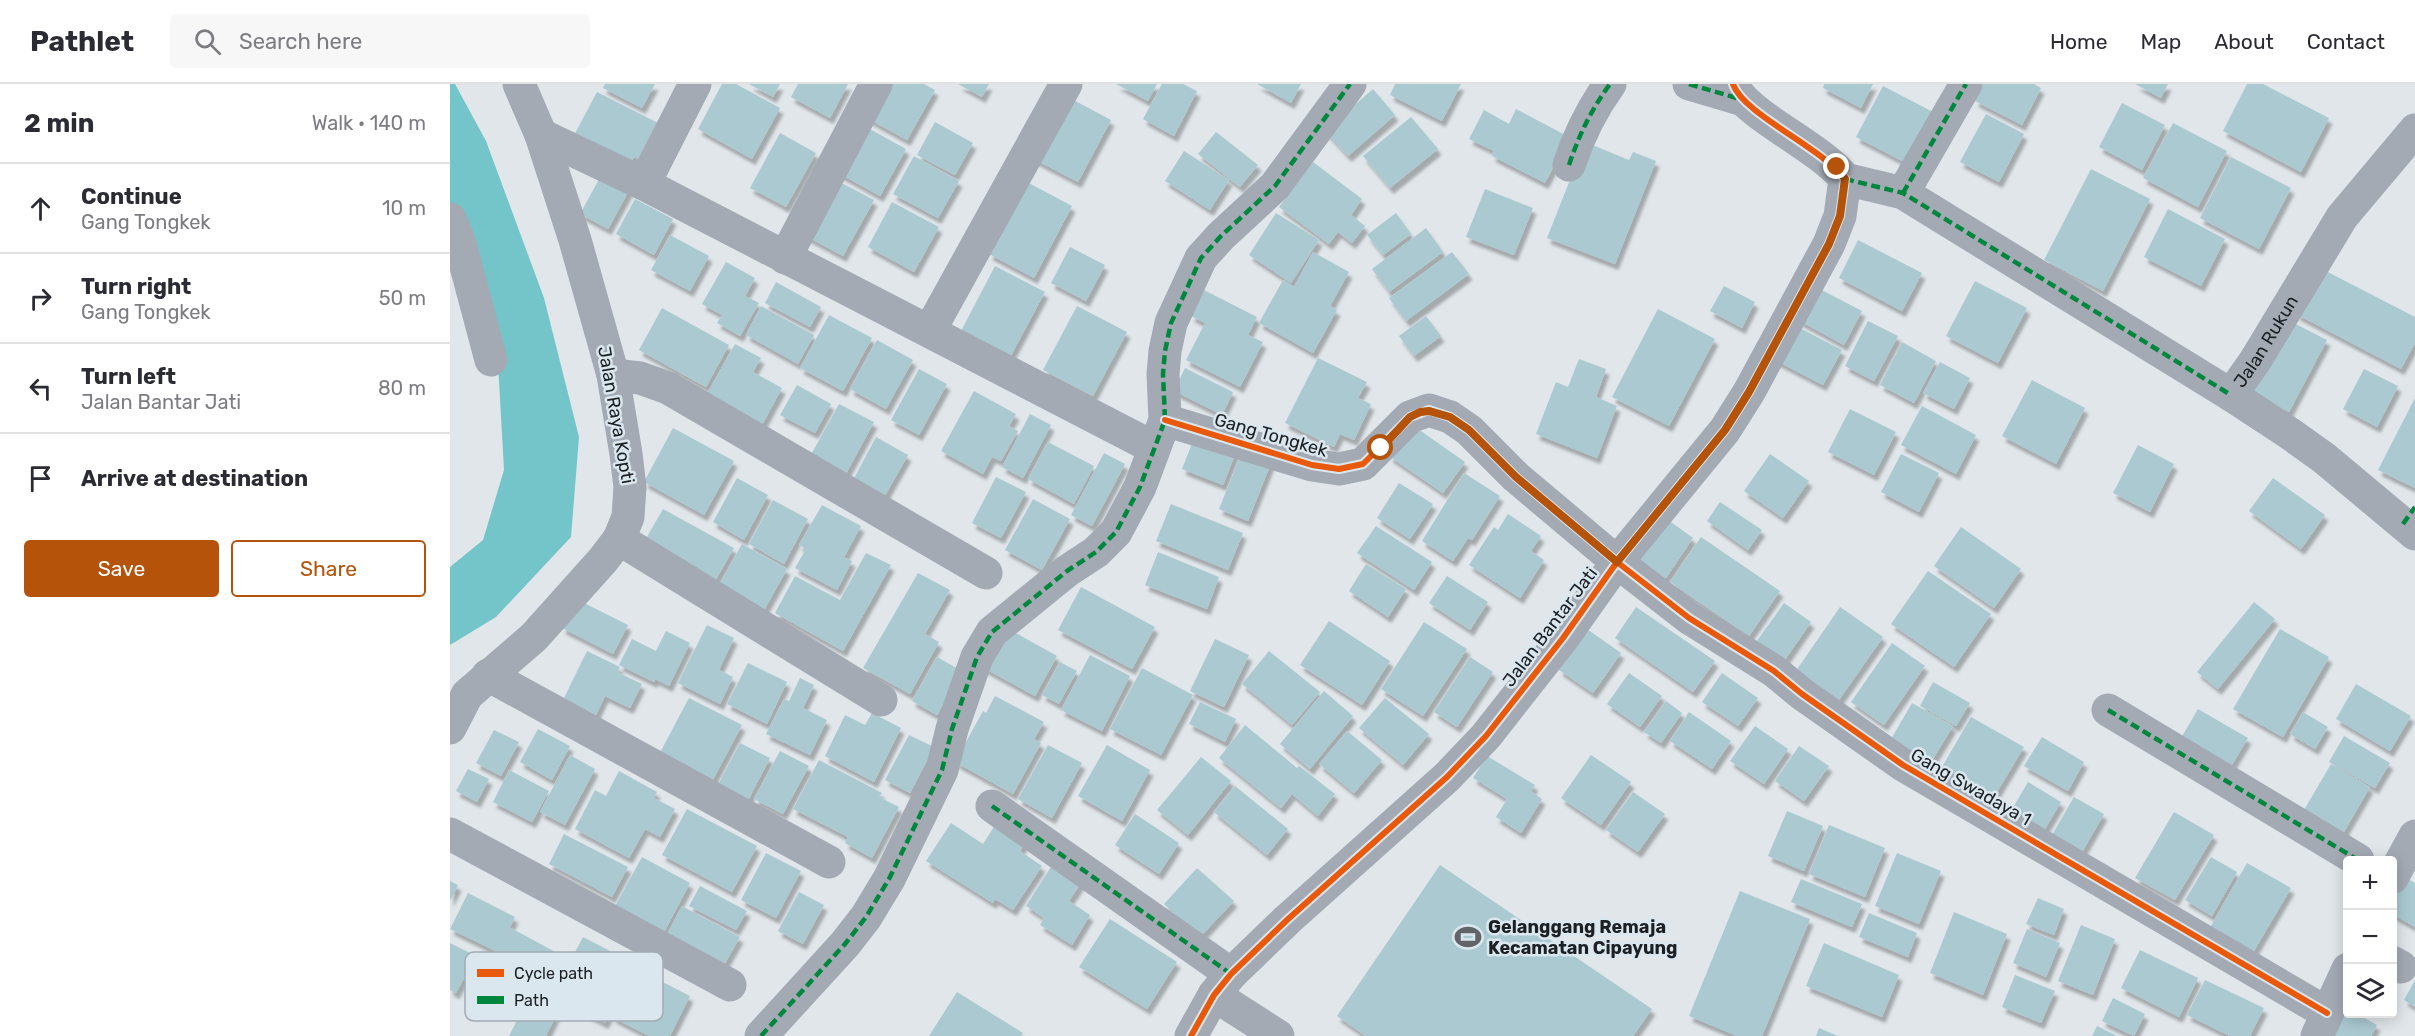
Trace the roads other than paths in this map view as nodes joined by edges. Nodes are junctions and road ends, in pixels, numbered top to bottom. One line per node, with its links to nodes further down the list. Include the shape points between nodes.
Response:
1 (519, 84): 11 (street, Jalan Raya Kopti)
2 (695, 84): 14 (street)
3 (876, 84): 17 (street)
4 (1066, 84): 18 (street)
5 (1350, 84): 22 (street, via 1275,186 1201,258 1172,323 1165,351)
6 (1610, 84): 12 (street, via 1582,128)
7 (1689, 84): 9 (street)
8 (1966, 84): 15 (street)
9 (1736, 92): 13 (street, via 1837,167)
10 (2415, 130): 21 (street, Jalan Rukun, via 2342,217)
11 (541, 135): 14 (street); 20 (street, Jalan Raya Kopti)
12 (1569, 165)
13 (1845, 179): 15 (street); 26 (street, Jalan Bantar Jati, via 1840,216 1829,244 1749,392 1725,430)
14 (644, 184): 17 (street)
15 (1903, 193): 21 (street)
16 (450, 219): 19 (street)
17 (785, 258): 18 (street)
18 (930, 330): 23 (street)
19 (491, 360)
20 (613, 375): 25 (street, Jalan Raya Kopti, via 630,487 628,517); 27 (street, via 648,380 668,388)
21 (2231, 395): 24 (street, Jalan Rukun)
22 (1165, 420): 26 (street, Gang Tongkek, via 1312,465 1339,469 1363,464 1410,417 1429,411 1439,413 1469,430 1516,477); 42 (street, via 1140,487 1116,532 1096,552 992,632 977,657 942,770 888,879 845,944)
23 (1141, 441)
24 (2411, 522)
25 (619, 539): 28 (street, Jalan Raya Kopti, via 534,637); 29 (street)
26 (1617, 562): 39 (street, Jalan Bantar Jati, via 1486,736 1447,777 1287,920); 41 (street, Gang Swadaya 1, via 1689,618 1774,671 1903,765)
27 (986, 573)
28 (488, 675): 31 (street, Jalan Raya Kopti, via 467,695); 36 (street)
29 (881, 700)
30 (2108, 710): 35 (street)
31 (450, 728)
32 (992, 806): 39 (street)
33 (450, 834): 40 (street)
34 (2415, 836): 37 (street)
35 (2350, 856)
36 (829, 862)
37 (2397, 869)
38 (2343, 980): 41 (street)
39 (1222, 984): 43 (street, Jalan Bantar Jati); 44 (street)
40 (730, 985)
41 (2322, 1024)
42 (760, 1036)
43 (1191, 1036)
44 (1278, 1036)

